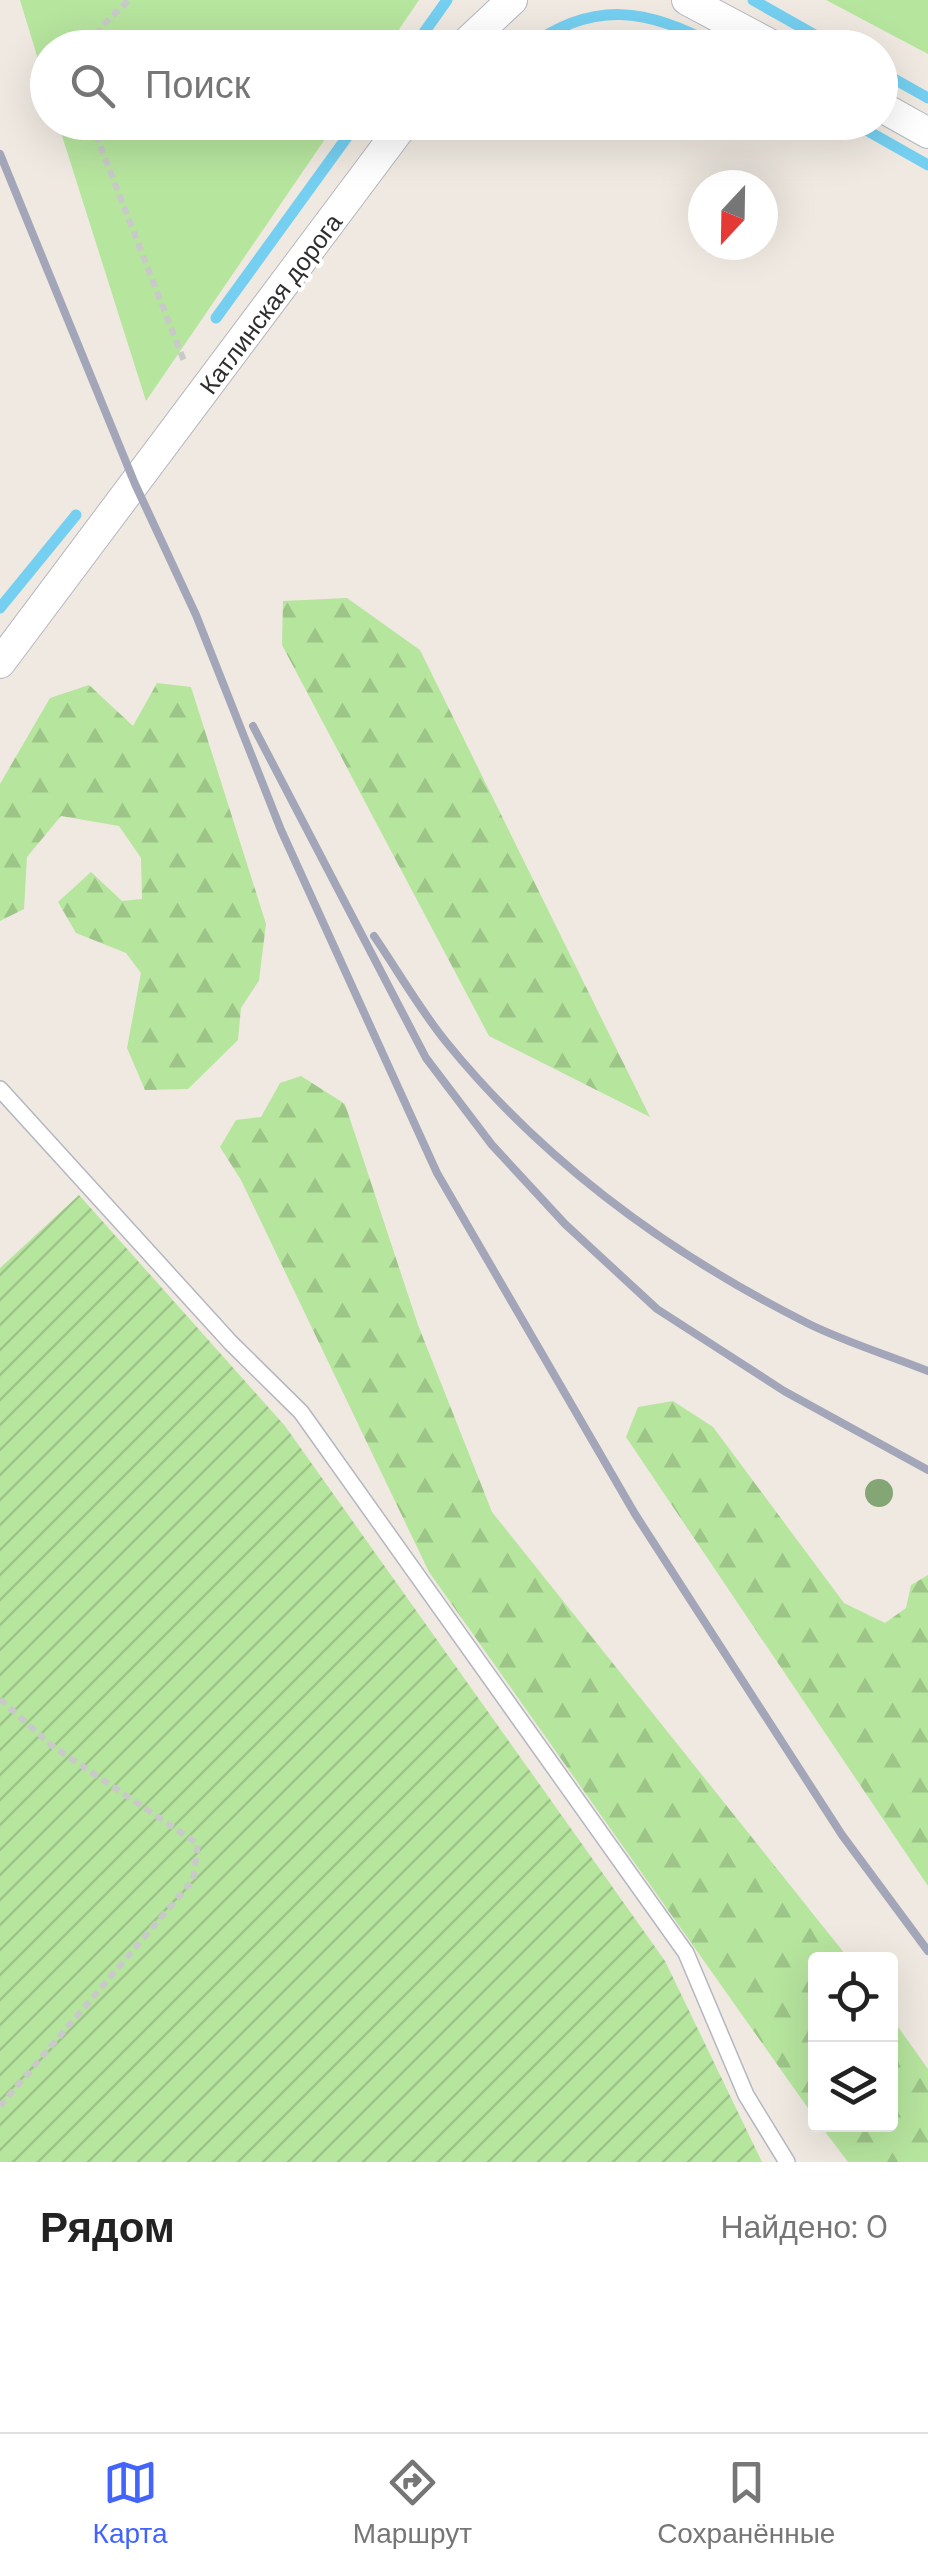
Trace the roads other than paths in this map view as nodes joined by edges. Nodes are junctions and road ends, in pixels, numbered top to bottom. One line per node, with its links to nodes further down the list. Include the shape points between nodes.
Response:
1 (512, 0): 3 (street)
2 (687, 0): 4 (street)
3 (480, 30)
4 (743, 30)
5 (898, 116): 6 (street)
6 (928, 134)
7 (392, 140): 8 (street, Катлинская дорога)
8 (0, 663)
9 (0, 1089): 10 (lane, via 302,1412 686,1953 746,2095)
10 (787, 2162)

